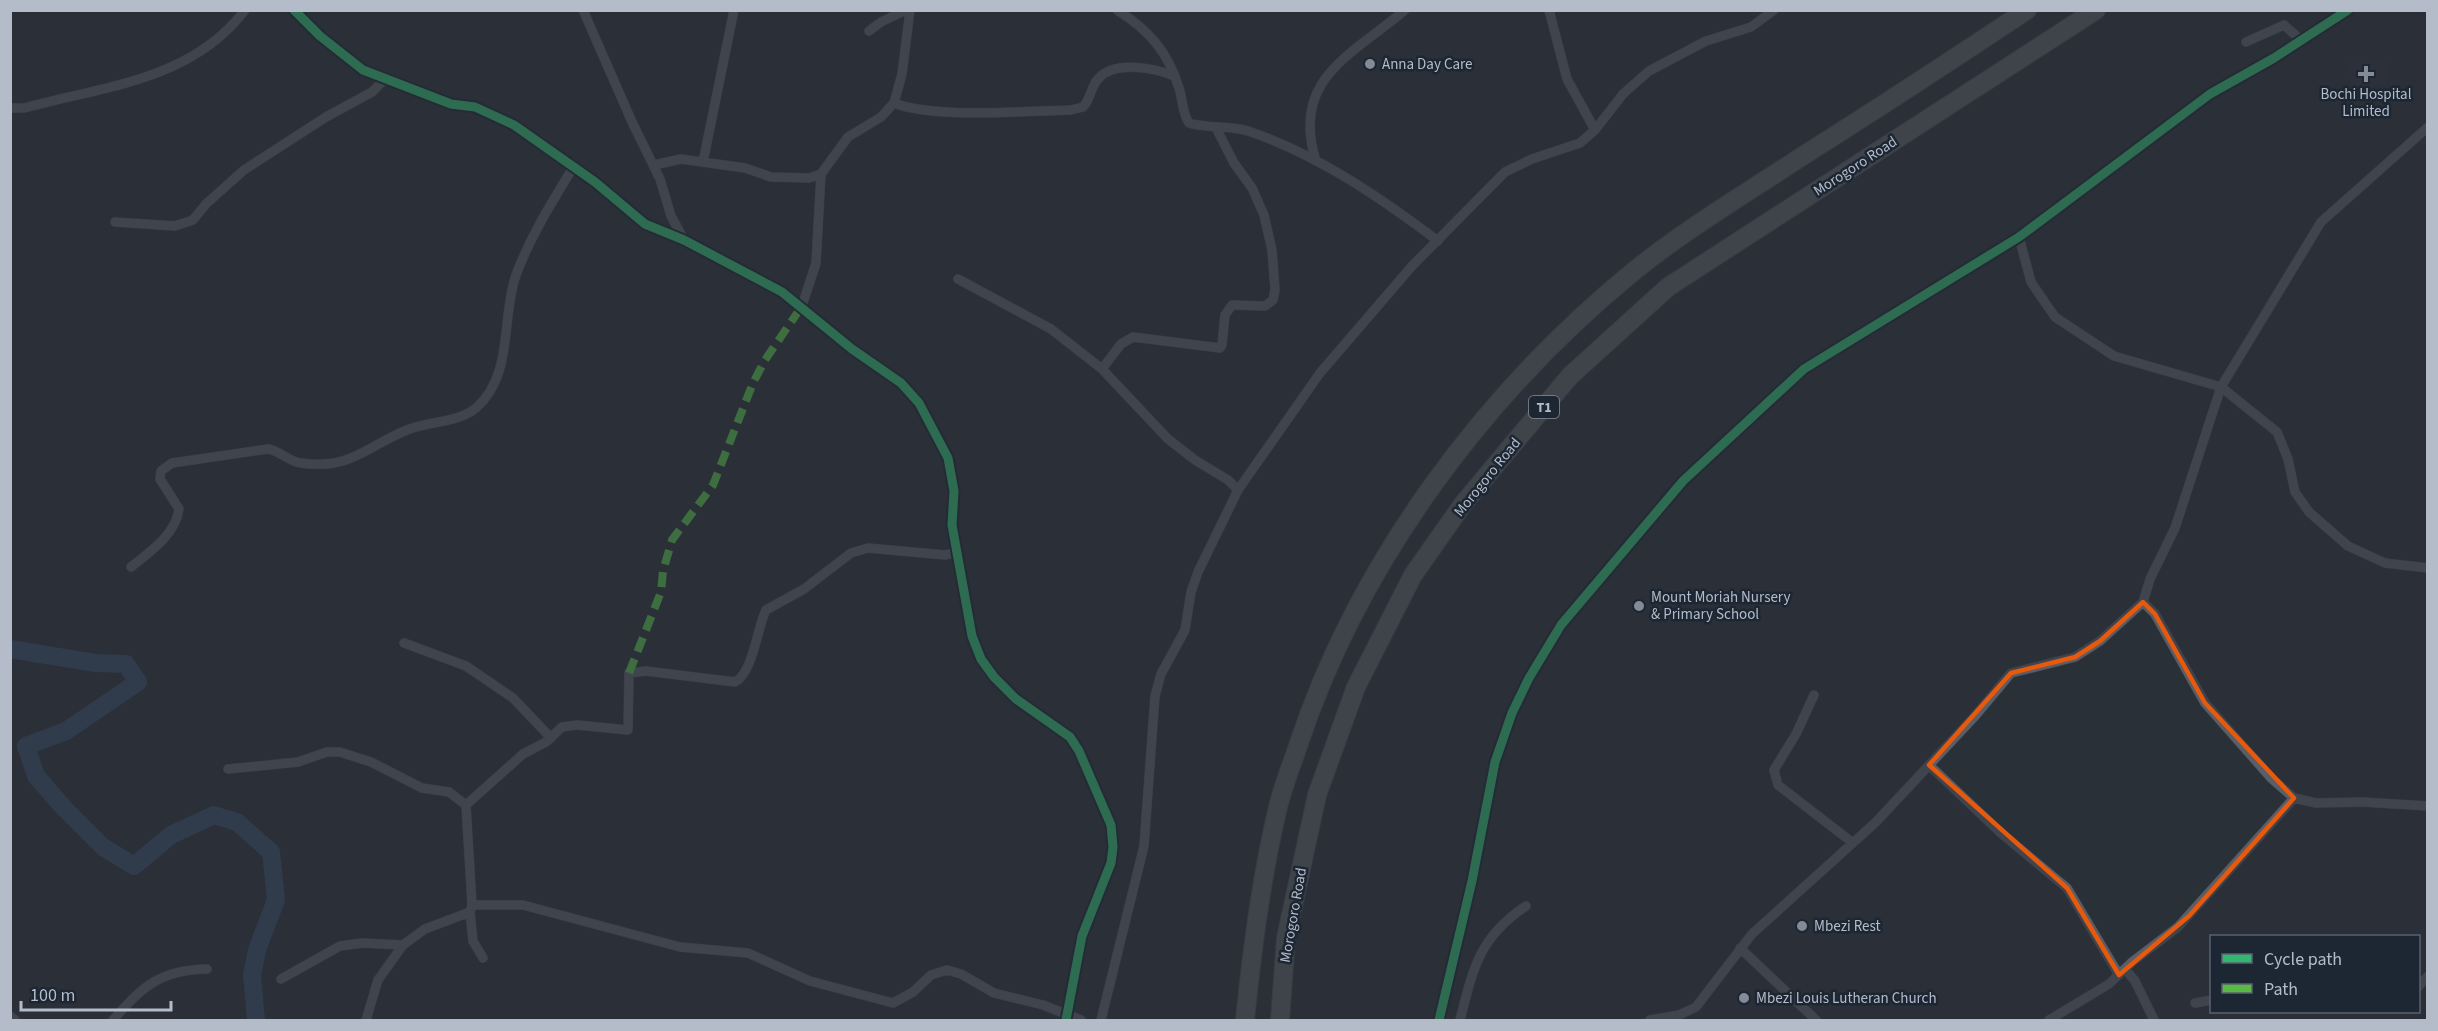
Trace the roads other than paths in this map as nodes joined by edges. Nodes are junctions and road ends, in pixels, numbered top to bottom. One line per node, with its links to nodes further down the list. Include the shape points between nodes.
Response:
1 (245, 10): 19 (street, via 217,41 178,66 24,108)
2 (294, 10): 17 (street, via 345,57)
3 (583, 10): 25 (street)
4 (734, 10): 24 (street)
5 (908, 10): 13 (street); 18 (street, via 902,74)
6 (1117, 10): 16 (street, via 1151,34 1164,50)
7 (1405, 10): 23 (street, via 1327,75 1314,95 1310,120)
8 (1549, 10): 22 (street, via 1566,79)
9 (1774, 10): 22 (street, via 1751,27 1706,41 1649,71 1623,94)
10 (2027, 10): 68 (highway, T1, via 1728,204 1636,269 1561,334 1480,423 1394,543 1353,613 1315,695 1278,804 1253,930)
11 (2096, 10): 69 (highway, Morogoro Road / T1, via 1668,287 1570,376 1463,504 1413,575 1356,687 1317,795 1286,938)
12 (2348, 10): 14 (street)
13 (869, 31)
14 (2301, 40): 15 (street, via 2284,25); 29 (street, via 2210,94)
15 (2246, 42)
16 (1174, 76): 18 (street, via 1143,67 1113,70 1096,80 1086,104 1071,110 912,109); 21 (street, via 1189,123)
17 (385, 79): 26 (street, via 451,104 475,107 520,129); 28 (street, via 372,92 244,170 194,220 175,226)
18 (894, 103): 27 (street, via 881,117 848,137)
19 (10, 108)
20 (2427, 127): 35 (street, via 2320,222)
21 (1216, 128): 23 (street, via 1250,132); 34 (street, via 1264,214 1272,250 1274,300 1265,306 1232,305 1225,315 1220,348 1133,338 1121,344)
22 (1595, 130): 31 (street, via 1569,149 1532,159 1505,172)
23 (1316, 161): 31 (street)
24 (703, 162): 25 (street, via 676,159); 27 (street, via 745,168 771,177 809,178)
25 (654, 165): 30 (street, via 671,216)
26 (574, 166): 30 (street, via 645,224); 38 (street, via 533,233 510,296 499,372 476,408 410,429 342,463 300,463 268,449 172,463 161,471 160,479 179,509 177,522)
27 (821, 174): 33 (street, via 816,263)
28 (115, 222)
29 (2019, 237): 35 (street, via 2031,282 2055,318 2114,356); 70 (street, via 1804,369 1683,481 1561,625 1512,713 1495,762)
30 (684, 240): 33 (street)
31 (1438, 241): 36 (street, via 1320,373)
32 (958, 279): 34 (street, via 1051,329)
33 (802, 306): 37 (street, via 901,383 929,419 948,458 954,491 952,525)
34 (1102, 369): 36 (street, via 1168,439)
35 (2221, 387): 39 (street, via 2277,432 2295,492 2309,512 2348,546 2385,563); 40 (street, via 2175,528)
36 (1238, 490): 67 (street, via 1198,572 1185,630 1161,674 1155,696 1144,846)
37 (958, 552): 43 (street, via 945,555 868,548 850,553 804,589 766,610 749,663 739,680 646,671 629,673 628,730 577,725 562,727); 61 (street, via 972,636 981,659 1016,699 1070,737 1111,825 1111,863 1082,936)
38 (130, 567)
39 (2427, 568)
40 (2143, 602): 44 (street, via 2100,641 2075,657 2011,673); 46 (street, via 2155,614 2205,703 2271,778)
41 (404, 643): 43 (street, via 466,666 513,698)
42 (1814, 695): 49 (street, via 1774,776 1785,791)
43 (551, 738): 47 (street, via 523,754)
44 (1929, 765): 49 (street); 56 (street, via 2001,834 2067,888)
45 (228, 769): 47 (street, via 340,753 371,762 422,789 449,792)
46 (2294, 798): 48 (street, via 2316,803); 56 (street, via 2190,916)
47 (466, 805): 51 (street)
48 (2427, 806)
49 (1853, 843): 53 (street, via 1784,903)
50 (1526, 906): 71 (street, via 1494,932 1480,952)
51 (471, 908): 52 (street, via 425,929); 54 (street, via 472,941); 61 (street, via 524,905 680,947 748,953 810,981 893,1003 913,992 931,975 947,970 994,993)
52 (403, 945): 57 (street, via 340,946); 65 (street, via 378,980)
53 (1740, 948): 62 (street, via 1705,998); 73 (street)
54 (483, 958)
55 (207, 969): 64 (street, via 157,978)
56 (2122, 972): 74 (street); 75 (street, via 2135,981)
57 (281, 978)
58 (2210, 1000): 59 (street)
59 (2195, 1003)
60 (10, 1016): 63 (street)
61 (1067, 1017): 66 (street)
62 (1670, 1018): 72 (street)
63 (15, 1020)
64 (113, 1020)
65 (366, 1020)
66 (1081, 1020)
67 (1101, 1020)
68 (1245, 1020)
69 (1280, 1020)
70 (1439, 1020)
71 (1460, 1020)
72 (1650, 1020)
73 (1816, 1020)
74 (2049, 1020)
75 (2154, 1020)

